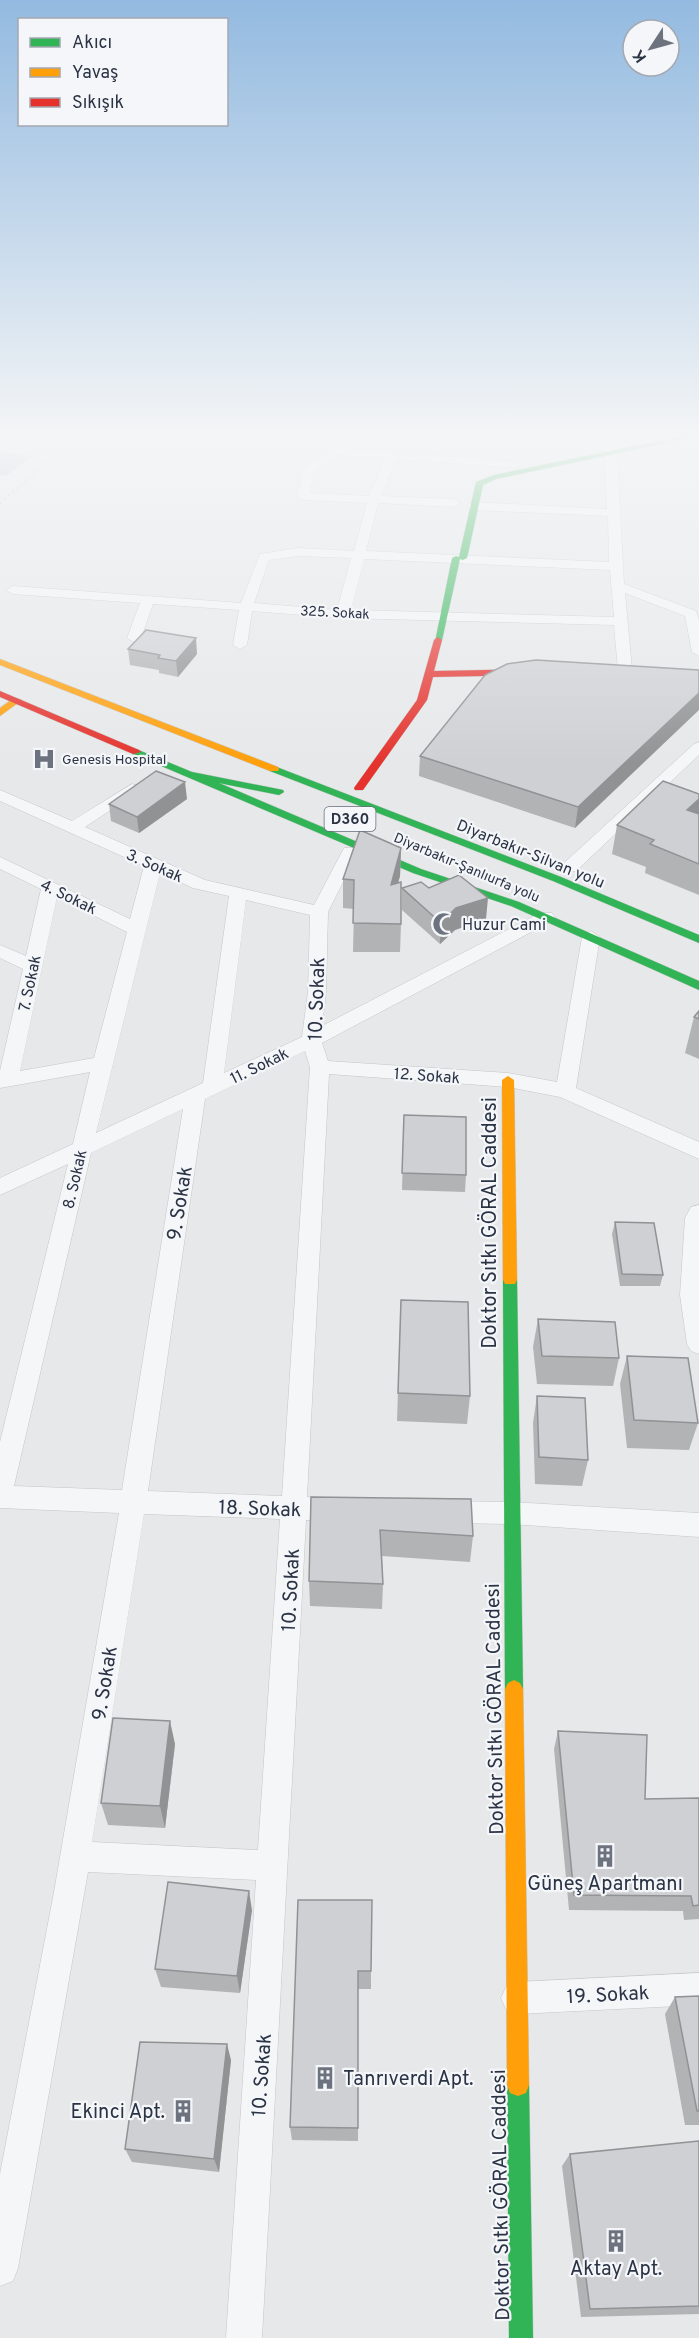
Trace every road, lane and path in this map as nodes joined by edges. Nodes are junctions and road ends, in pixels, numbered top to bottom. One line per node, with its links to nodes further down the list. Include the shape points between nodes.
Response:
1 (360, 546): 4 (street)
2 (458, 546): 5 (main road)
3 (615, 546): 6 (street)
4 (357, 555): 5 (street); 10 (street, via 298,552 264,557); 11 (street)
5 (455, 555): 6 (street); 12 (main road)
6 (616, 566): 7 (street)
7 (618, 586): 13 (street); 16 (street, via 691,614)
8 (13, 590): 9 (street, 325. Sokak)
9 (148, 600): 10 (street, 325. Sokak); 14 (street)
10 (246, 606): 11 (street, 325. Sokak); 15 (street)
11 (343, 614): 12 (street, 325. Sokak)
12 (444, 616): 13 (street, 325. Sokak); 21 (main road)
13 (621, 621): 18 (street)
14 (134, 638)
15 (240, 645)
16 (699, 652)
17 (0, 662): 20 (main road, D360)
18 (625, 670)
19 (544, 672): 21 (main road)
20 (49, 673): 31 (main road, D360, via 138,702); 47 (main road, Diyarbakır-Silvan yolu / D360, via 351,800 557,879)
21 (429, 674): 31 (main road, via 422,700)
22 (16, 688): 23 (main road); 24 (main road); 27 (main road)
23 (0, 694)
24 (0, 713)
25 (699, 747): 28 (street)
26 (211, 765): 30 (main road, via 284,794)
27 (168, 766): 30 (main road); 36 (street)
28 (677, 767): 29 (street); 33 (street)
29 (699, 773)
30 (191, 775): 44 (main road, via 417,871)
31 (359, 788): 35 (main road)
32 (0, 795): 36 (street, 3. Sokak)
33 (647, 797): 34 (street); 40 (street)
34 (668, 805)
35 (448, 821)
36 (74, 828): 39 (street, 3. Sokak)
37 (350, 852): 43 (street, 10. Sokak)
38 (0, 862): 41 (street, 4. Sokak)
39 (153, 865): 42 (street, 3. Sokak, via 199,884); 45 (street, 8. Sokak)
40 (570, 867)
41 (50, 887): 45 (street, 4. Sokak); 49 (street, 7. Sokak)
42 (238, 893): 43 (street, 3. Sokak); 57 (street, 9. Sokak)
43 (319, 912): 51 (street, 10. Sokak)
44 (546, 917): 46 (main road); 51 (street, 11. Sokak)
45 (138, 930): 52 (street, 8. Sokak)
46 (591, 937): 50 (main road); 56 (street)
47 (699, 939)
48 (0, 951): 49 (street)
49 (33, 967): 54 (street, 7. Sokak)
50 (699, 986)
51 (311, 1040): 53 (street, 10. Sokak); 57 (street, 11. Sokak)
52 (102, 1064): 54 (street); 58 (street, 8. Sokak)
53 (320, 1067): 55 (street, 12. Sokak); 65 (street, 10. Sokak)
54 (4, 1080)
55 (508, 1080): 56 (street, 12. Sokak); 68 (main road, Doktor Sıtkı GÖRAL Caddesi)
56 (565, 1090): 59 (street, 12. Sokak)
57 (203, 1092): 58 (street, 11. Sokak); 64 (street, 9. Sokak)
58 (82, 1148): 60 (street, 11. Sokak); 63 (street, 8. Sokak)
59 (699, 1151)
60 (0, 1187)
61 (699, 1213): 62 (street, via 691,1295)
62 (699, 1344)
63 (0, 1496): 64 (street, 18. Sokak)
64 (133, 1504): 65 (street, 18. Sokak); 70 (street, 9. Sokak)
65 (294, 1509): 66 (street, 18. Sokak); 71 (street, 10. Sokak)
66 (363, 1510)
67 (420, 1512): 68 (street)
68 (511, 1513): 69 (street); 73 (main road, Doktor Sıtkı GÖRAL Caddesi)
69 (699, 1526)
70 (75, 1856): 71 (street); 74 (street, 9. Sokak)
71 (274, 1866): 75 (street, 10. Sokak)
72 (699, 1989): 73 (street, 19. Sokak)
73 (518, 1998): 76 (main road, Doktor Sıtkı GÖRAL Caddesi)
74 (0, 2268)
75 (244, 2338)
76 (521, 2338)

